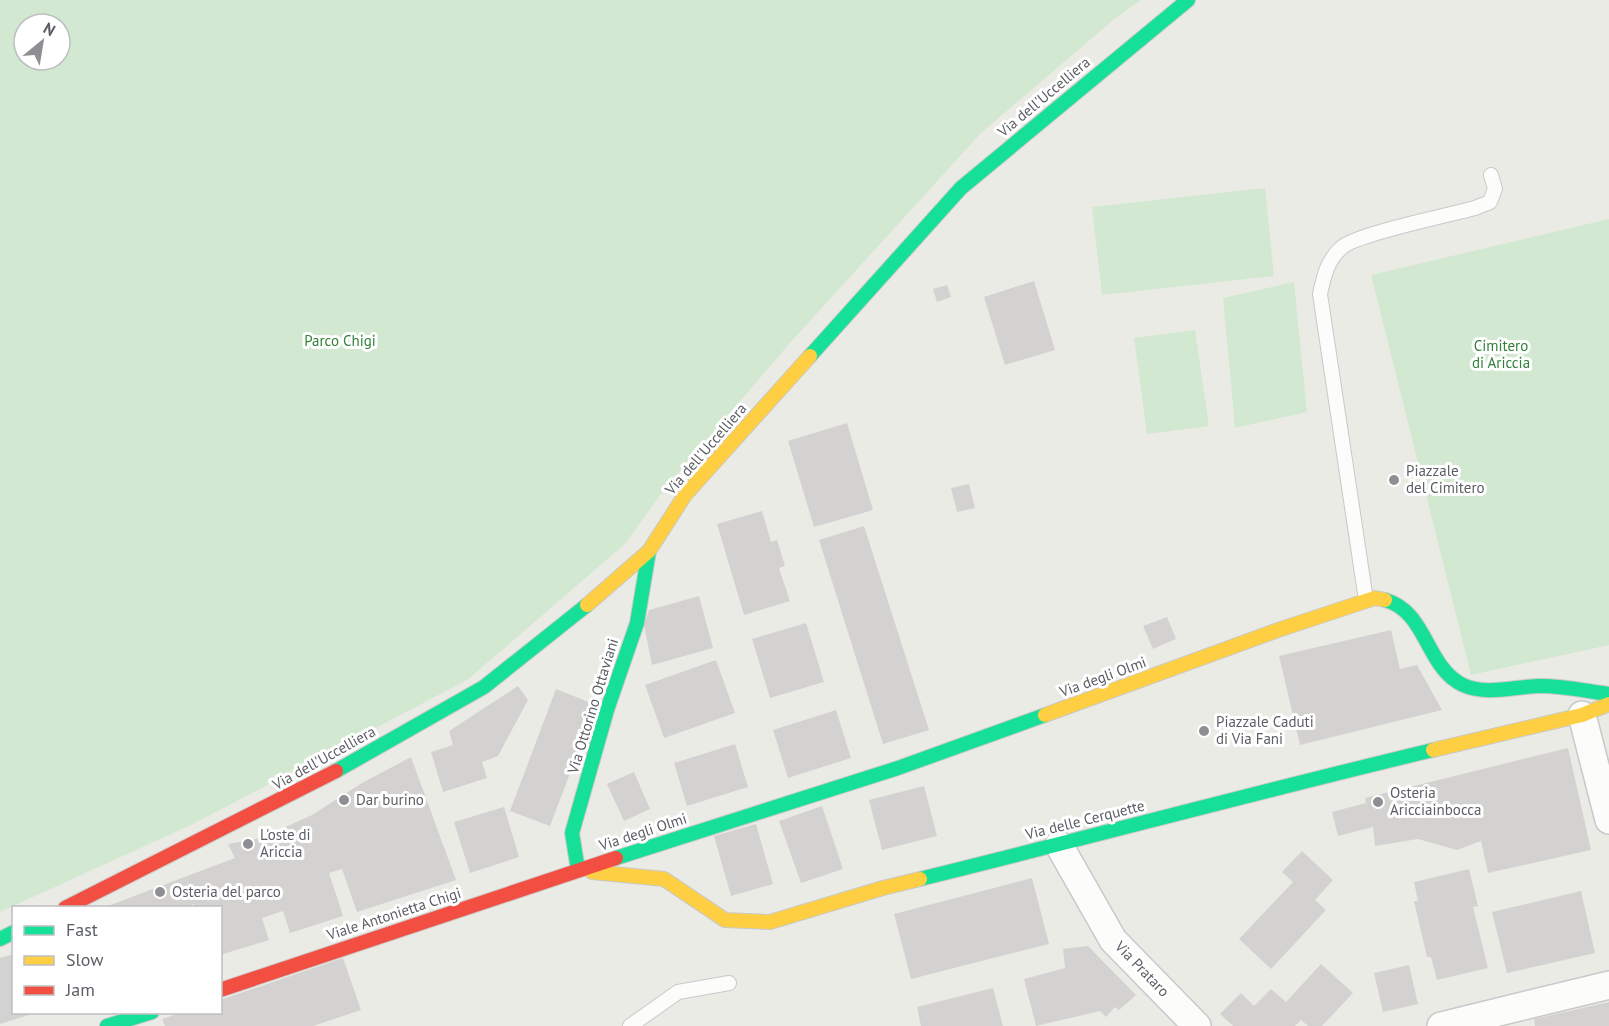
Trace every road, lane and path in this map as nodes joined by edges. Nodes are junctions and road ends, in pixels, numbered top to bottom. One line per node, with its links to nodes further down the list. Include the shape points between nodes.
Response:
1 (1188, 0): 3 (street, Via dell'Uccelliera, via 961,188 685,495)
2 (1491, 175): 4 (lane, via 1495,189 1490,202 1342,246 1325,268 1320,294)
3 (649, 552): 10 (street, Via Ottorino Ottaviani, via 637,623 606,710 572,833); 11 (street, Via dell'Uccelliera, via 484,687 311,785)
4 (1366, 600): 5 (street, Via degli Olmi, via 1387,600 1405,610 1420,628 1438,664 1463,684 1490,690 1543,686); 10 (street, Via degli Olmi, via 898,768)
5 (1609, 694)
6 (1609, 704): 7 (street, Via delle Cerquette)
7 (1582, 715): 8 (street); 9 (street, Via delle Cerquette, via 1313,778)
8 (1609, 820)
9 (1059, 845): 10 (street, Via delle Cerquette, via 883,888 770,922 725,920 664,879); 19 (street, Via Prataro, via 1113,940)
10 (578, 870): 14 (street, Viale Antonietta Chigi)
11 (69, 906)
12 (729, 983): 18 (lane, via 678,992)
13 (1609, 985): 16 (street)
14 (222, 989)
15 (151, 1017): 17 (street)
16 (1510, 1018): 20 (street)
17 (107, 1026)
18 (630, 1026)
19 (1197, 1026)
20 (1441, 1026)

